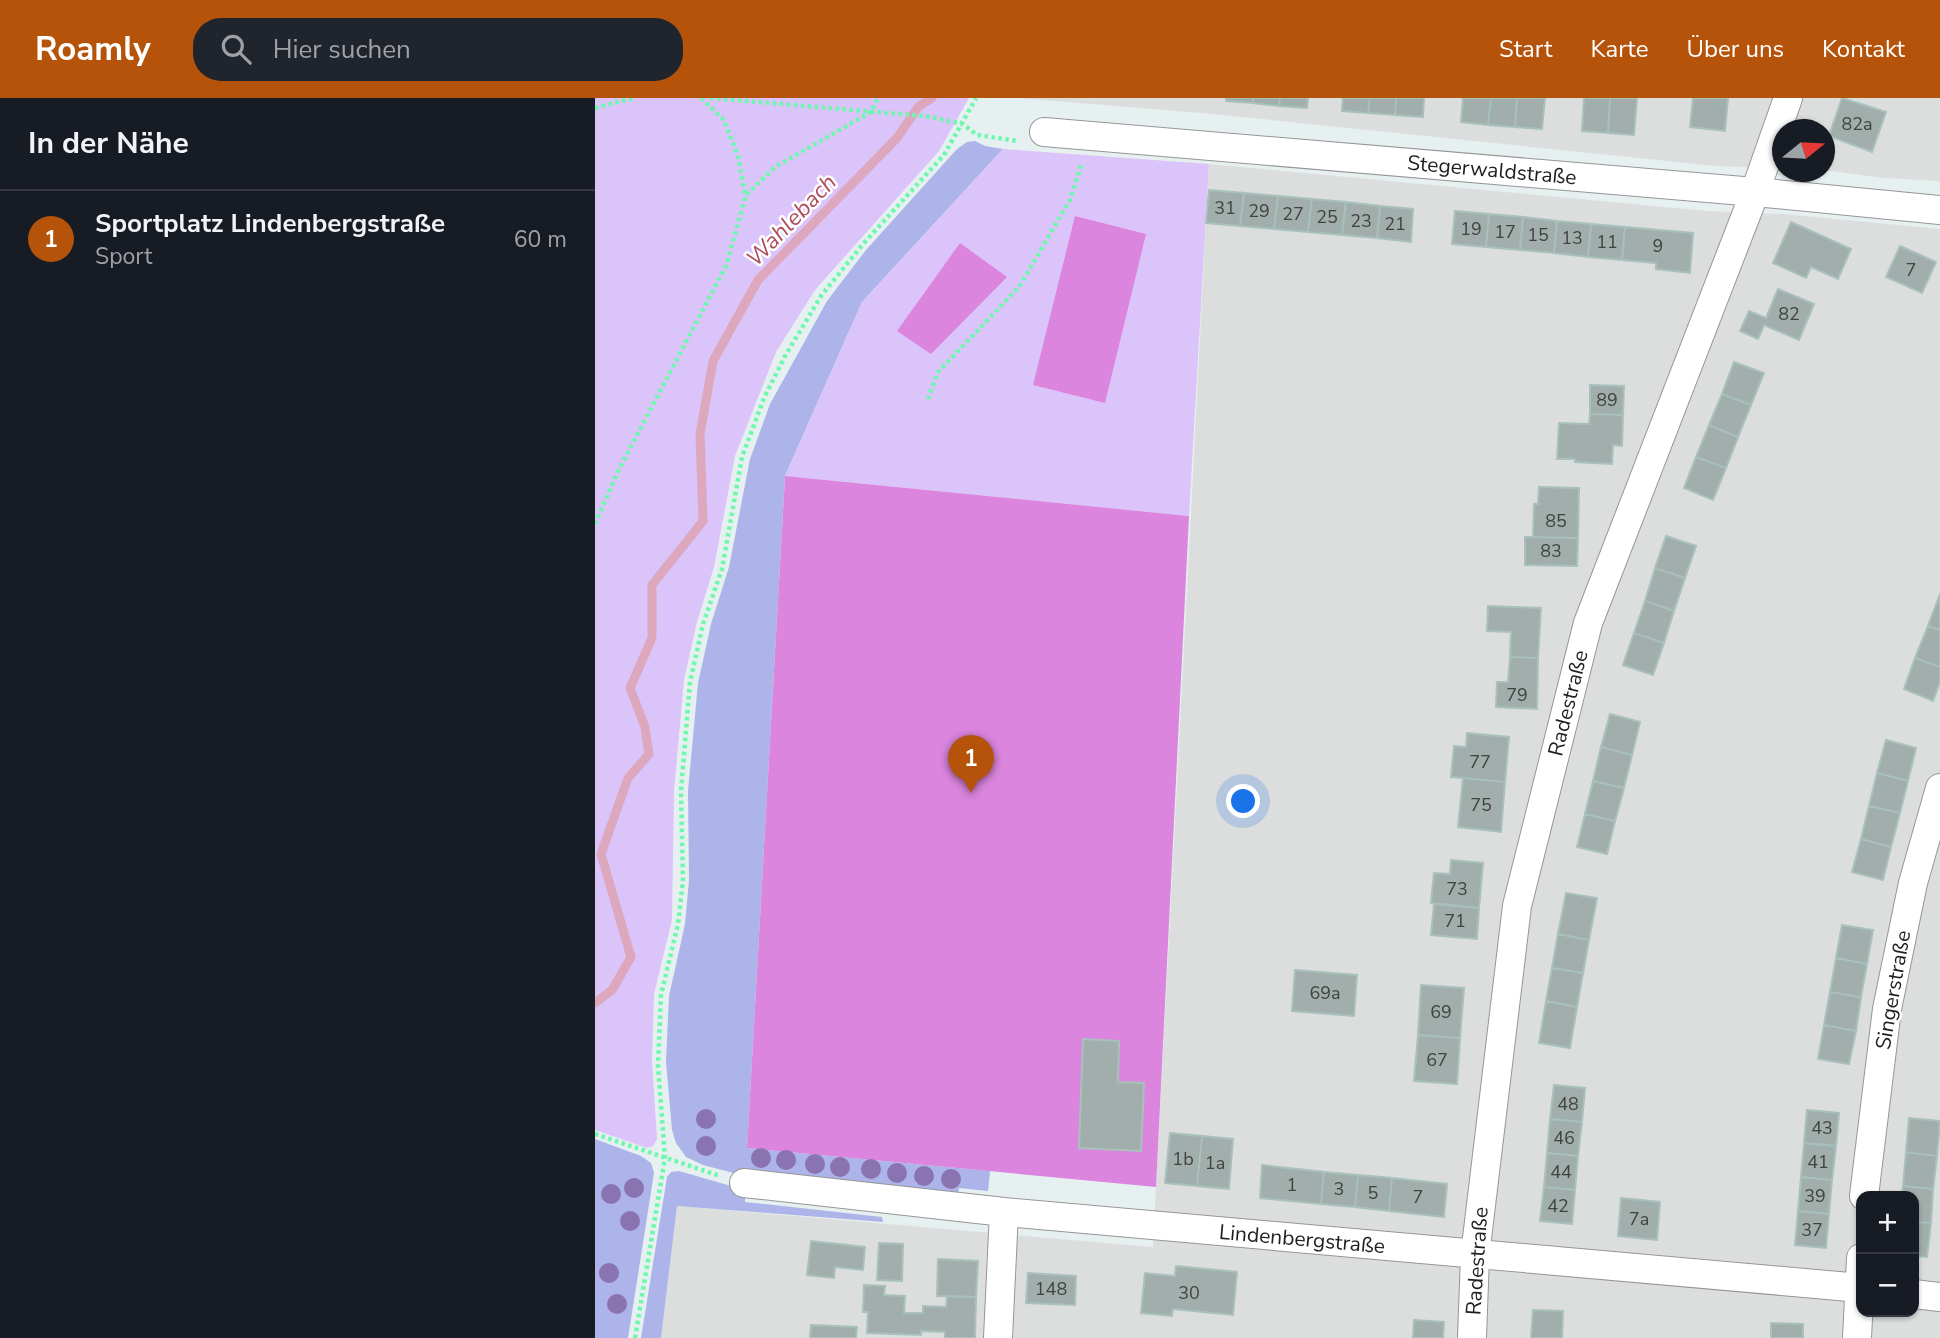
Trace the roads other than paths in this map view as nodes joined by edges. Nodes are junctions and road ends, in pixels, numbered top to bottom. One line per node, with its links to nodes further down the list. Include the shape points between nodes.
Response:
1 (1788, 98): 3 (street, Radestraße)
2 (1044, 131): 3 (street, Stegerwaldstraße)
3 (1755, 192): 4 (street, Stegerwaldstraße); 9 (street, Radestraße, via 1588,623 1517,906)
4 (1940, 210)
5 (1940, 788): 7 (street, Singerstraße, via 1913,883 1887,1009)
6 (744, 1184): 8 (street, Lindenbergstraße)
7 (1865, 1191)
8 (1004, 1212): 9 (street, Lindenbergstraße); 14 (street)
9 (1475, 1255): 10 (street, Lindenbergstraße); 15 (street, Radestraße)
10 (1856, 1288)
11 (1919, 1295): 12 (street)
12 (1940, 1297)
13 (1859, 1317): 16 (street)
14 (998, 1338)
15 (1472, 1338)
16 (1857, 1338)

